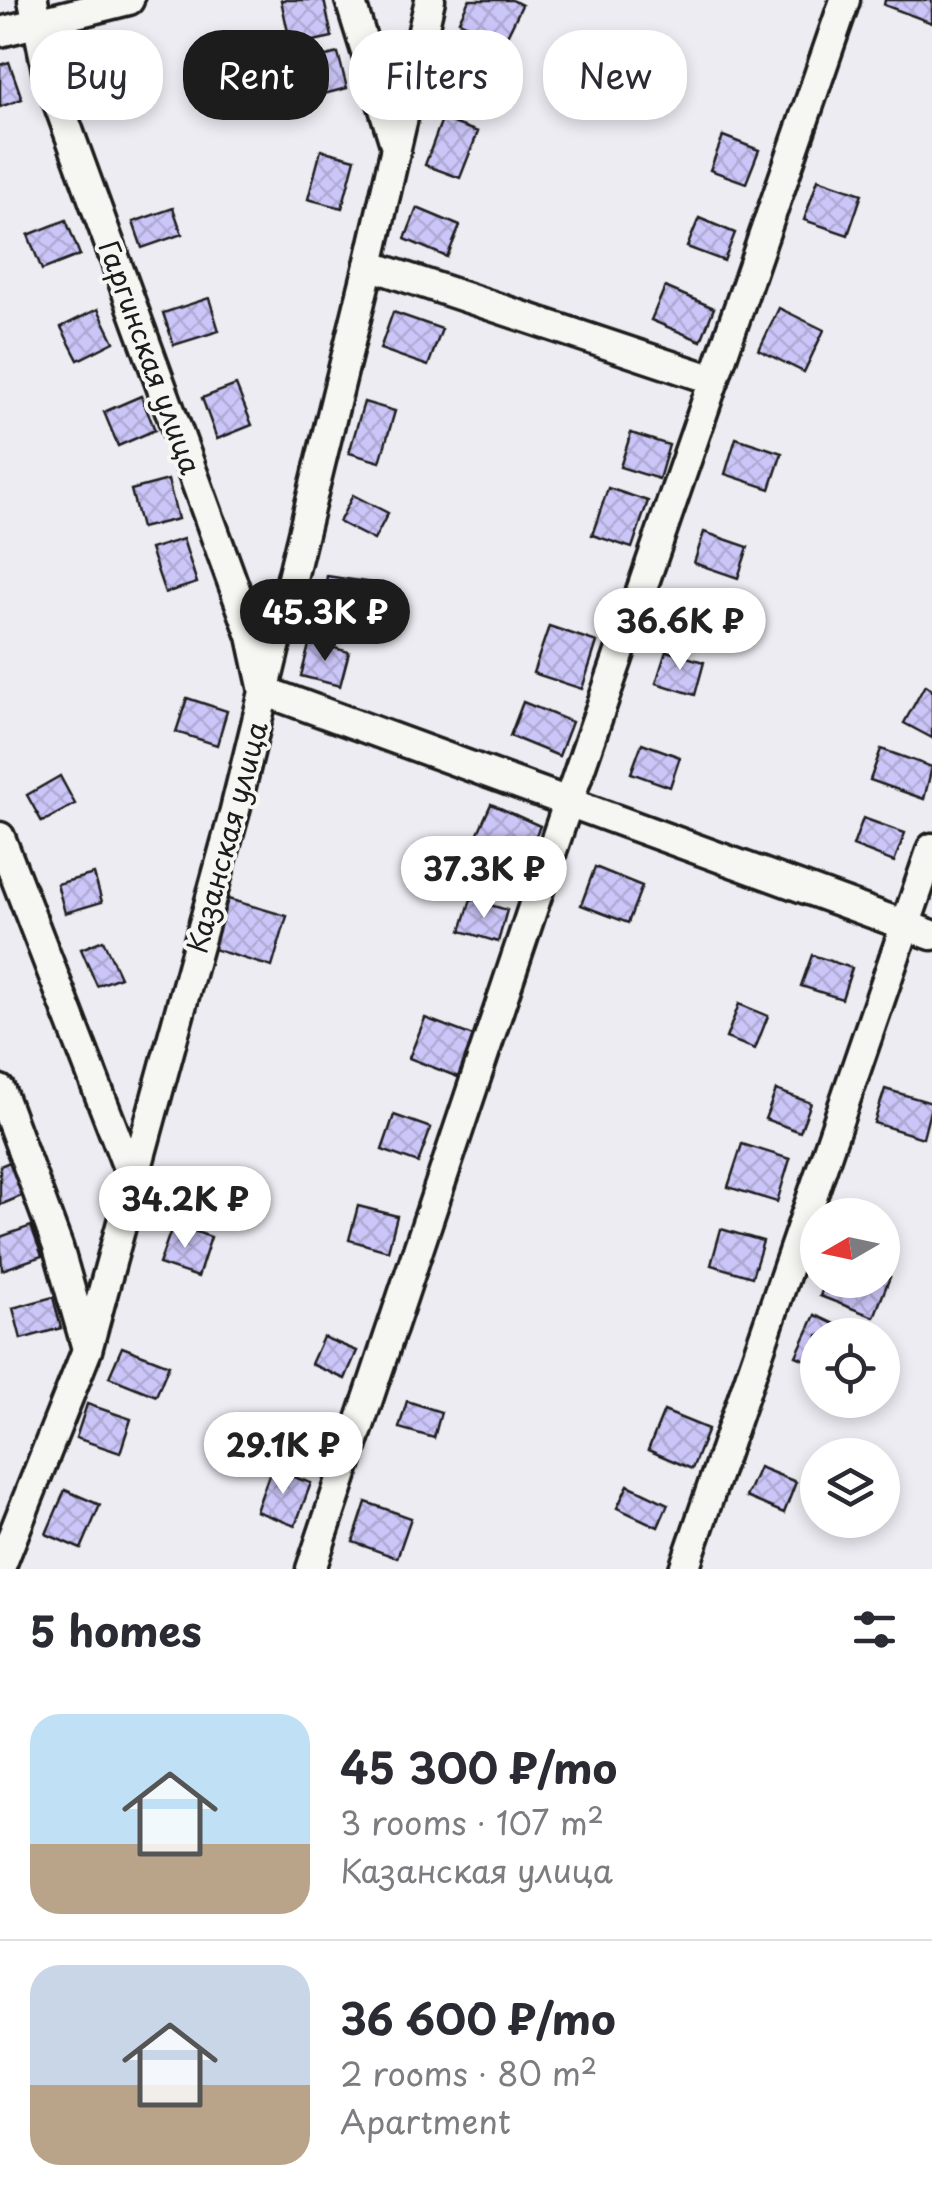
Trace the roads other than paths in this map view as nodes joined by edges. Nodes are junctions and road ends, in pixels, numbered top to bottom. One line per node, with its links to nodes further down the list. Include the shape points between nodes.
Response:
1 (129, 0): 5 (street)
2 (350, 0): 7 (street)
3 (430, 0): 7 (street, Казанская улица)
4 (845, 0): 9 (street)
5 (36, 12): 6 (street); 10 (street, Гаргинская улица, via 48,75 252,636)
6 (0, 32)
7 (395, 145): 8 (street, Казанская улица)
8 (369, 265): 9 (street); 10 (street, Казанская улица)
9 (714, 380): 11 (street)
10 (264, 691): 11 (street); 17 (street, Казанская улица)
11 (568, 803): 14 (street); 20 (street)
12 (0, 836): 17 (street)
13 (932, 848): 14 (street)
14 (904, 926): 15 (street); 21 (street)
15 (932, 935)
16 (0, 1090): 18 (street, via 58,1247)
17 (133, 1181): 18 (street, Казанская улица)
18 (87, 1350): 19 (street, Казанская улица)
19 (0, 1568)
20 (311, 1569)
21 (684, 1569)

